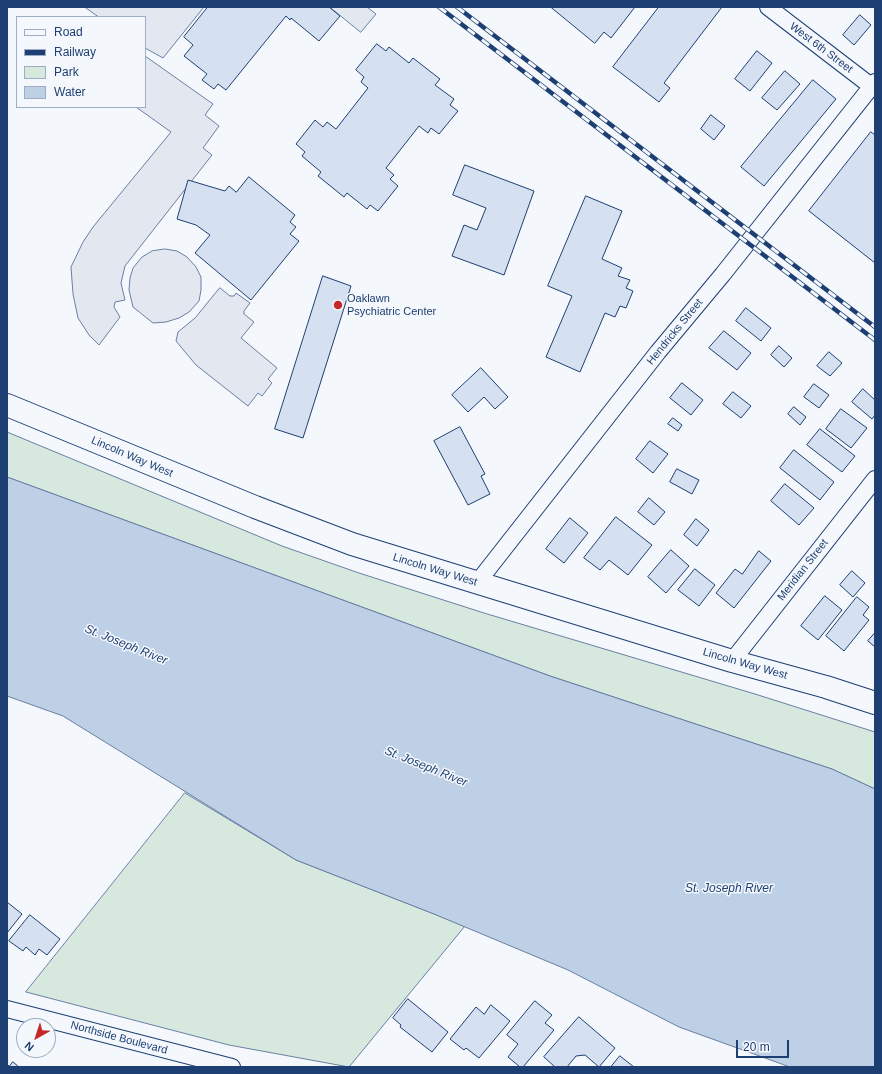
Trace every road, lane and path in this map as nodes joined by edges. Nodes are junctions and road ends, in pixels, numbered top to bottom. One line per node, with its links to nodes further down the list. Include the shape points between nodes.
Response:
1 (768, 7): 2 (street, West 6th Street)
2 (874, 86): 5 (street, Hendricks Street, via 658,352)
3 (7, 405): 5 (main road, Lincoln Way West, via 301,525 352,544)
4 (875, 479): 6 (street, Meridian Street)
5 (477, 583): 6 (main road, Lincoln Way West)
6 (732, 661): 7 (main road, Lincoln Way West)
7 (875, 703)
8 (7, 1009): 9 (street, Northside Boulevard)
9 (209, 1065): 10 (street, Northside Boulevard)
10 (232, 1067)

